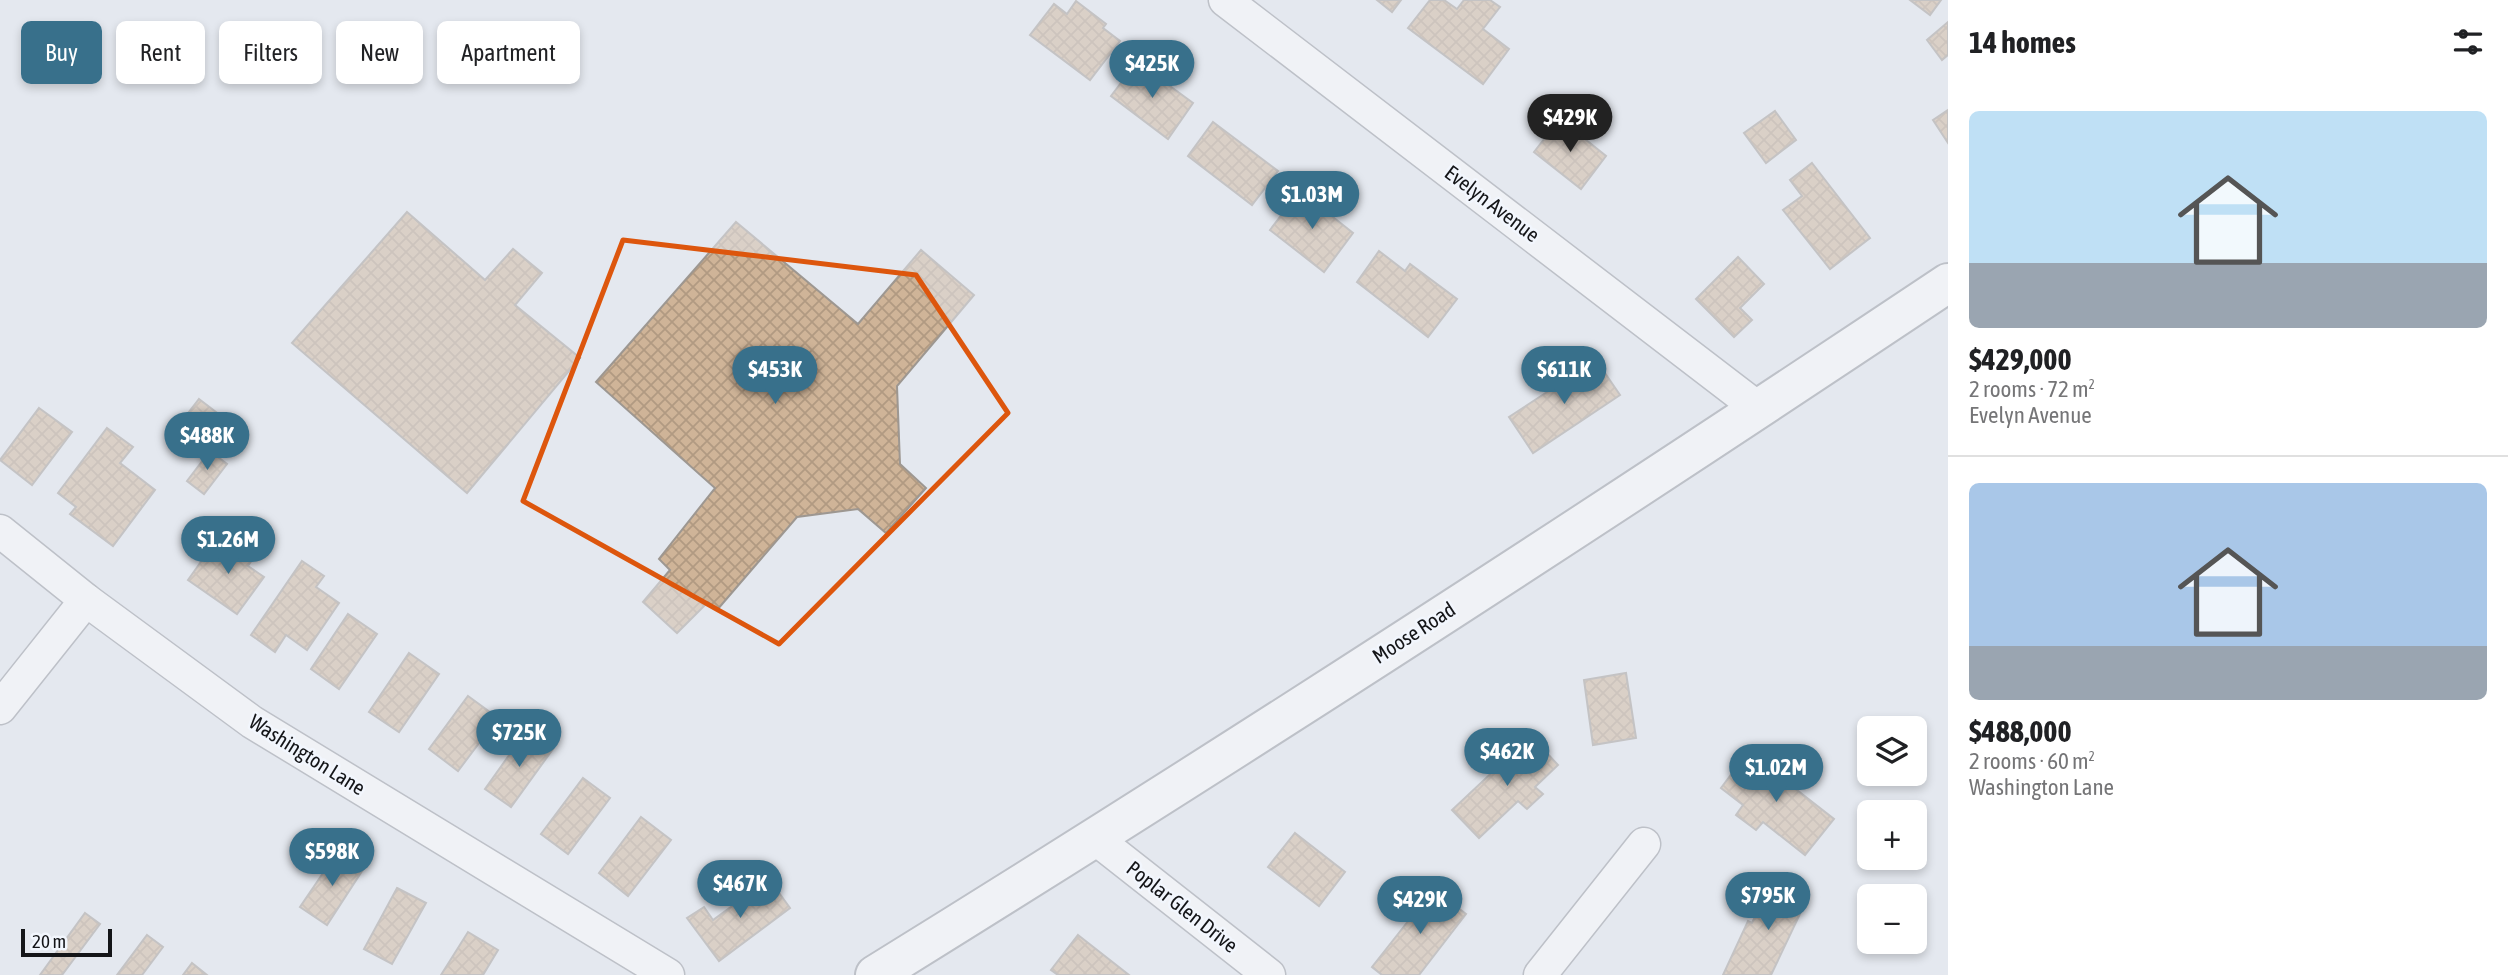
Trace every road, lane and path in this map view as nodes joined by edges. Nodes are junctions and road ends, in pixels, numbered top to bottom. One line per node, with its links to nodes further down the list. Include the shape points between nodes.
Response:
1 (1225, 0): 3 (street, Evelyn Avenue)
2 (1948, 283): 3 (street, Moose Road)
3 (1759, 409): 7 (street, Moose Road)
4 (0, 531): 5 (street, Washington Lane)
5 (86, 600): 6 (street); 9 (street, Washington Lane, via 252,722)
6 (0, 708)
7 (1096, 839): 10 (street, Moose Road); 11 (street, Poplar Glen Drive)
8 (1644, 844): 12 (street)
9 (668, 975)
10 (875, 975)
11 (1269, 975)
12 (1540, 975)

